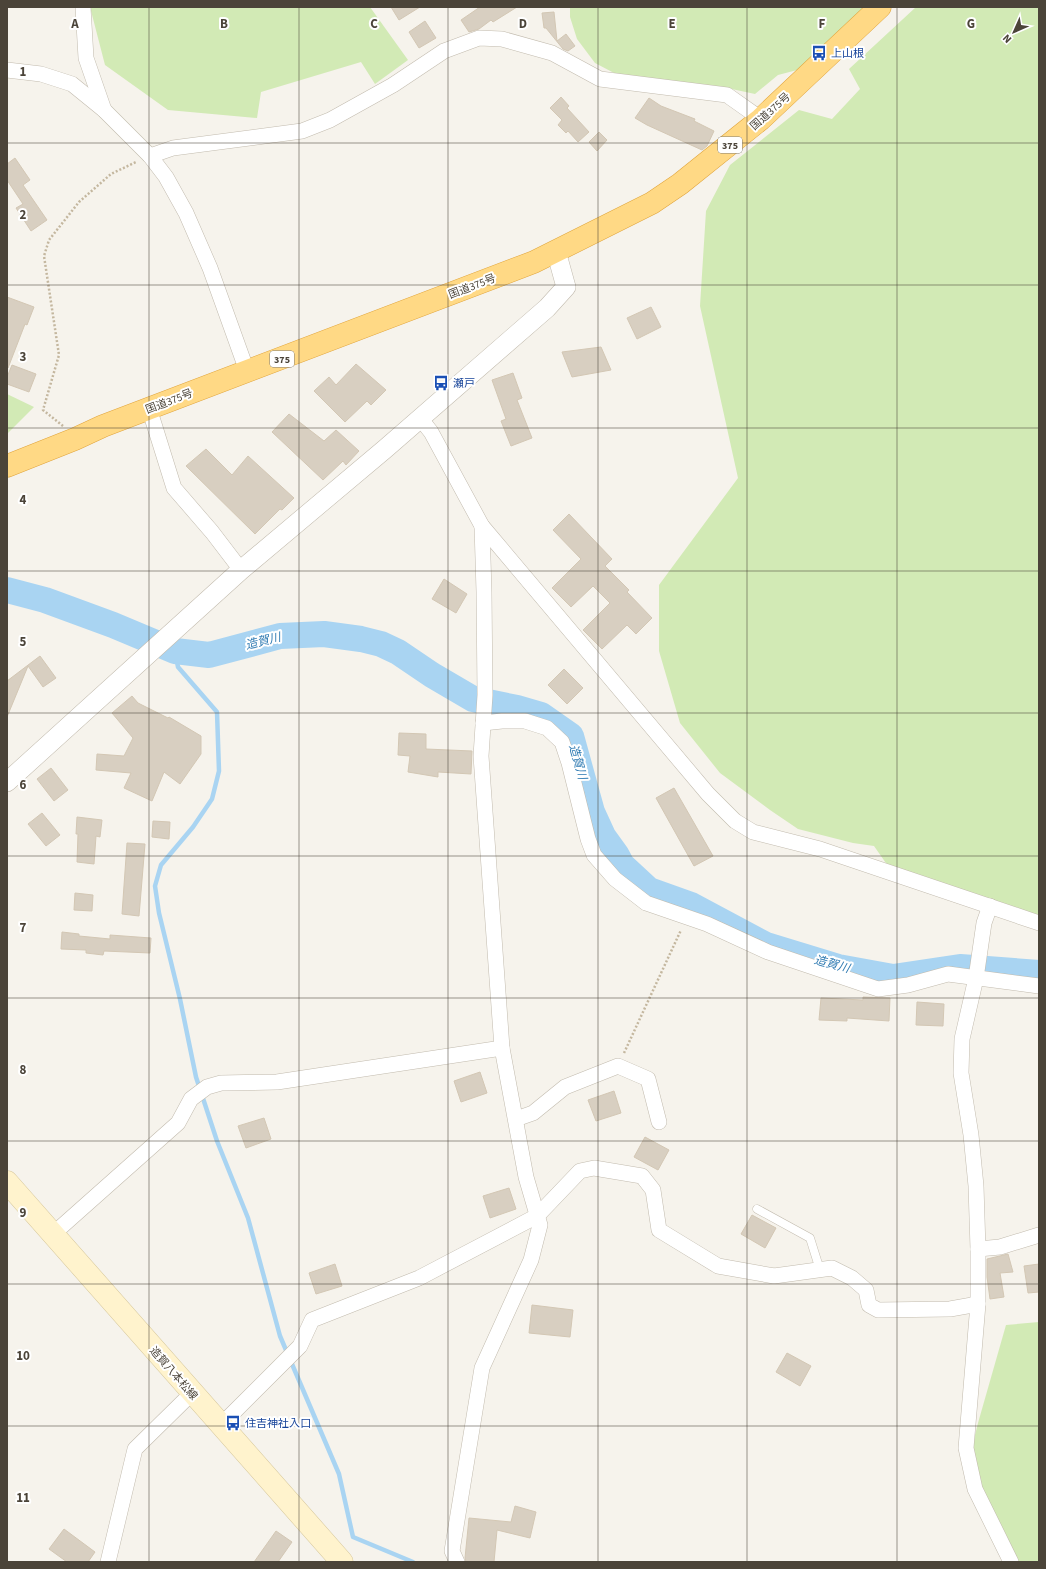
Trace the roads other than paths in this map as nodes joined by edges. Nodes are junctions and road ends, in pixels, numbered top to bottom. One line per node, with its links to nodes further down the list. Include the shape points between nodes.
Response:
1 (83, 7): 4 (street, via 86,58)
2 (880, 7): 5 (highway, 国道375号 / 375)
3 (7, 70): 4 (street, via 41,74 72,84)
4 (104, 110): 6 (street)
5 (762, 119): 6 (street, via 727,95 600,79 552,53 502,39 479,38 444,51 393,85 337,117 302,131 173,148); 7 (highway, 国道375号 / 375, via 652,203)
6 (150, 156): 8 (street, via 166,177 186,213 210,268)
7 (556, 251): 8 (highway, 国道375号 / 375, via 534,262); 10 (street, via 566,287 547,308)
8 (247, 371): 9 (highway, 国道375号 / 375)
9 (149, 408): 11 (highway, 国道375号 / 375); 13 (street, via 174,488)
10 (420, 418): 12 (street, via 431,432); 13 (street)
11 (7, 466)
12 (482, 526): 14 (street, via 485,695); 16 (street, via 708,794 735,821 753,832 820,849)
13 (241, 570): 15 (street)
14 (483, 717): 18 (street, via 502,721 525,721 547,728 562,742 594,855 615,879 646,903 688,917 768,952 878,989); 20 (street, via 481,756)
15 (7, 782)
16 (990, 906): 17 (street); 18 (street, via 984,923)
17 (1039, 922)
18 (977, 970): 19 (street); 28 (street, via 962,1039 961,1073 976,1186)
19 (1039, 986)
20 (502, 1048): 21 (street); 26 (street, via 277,1082 221,1083 207,1087 191,1099 178,1123)
21 (516, 1119): 22 (street, via 534,1113 565,1087 618,1066 648,1079); 25 (street, via 526,1177)
22 (659, 1122)
23 (7, 1182): 26 (main road, 造賀八本松線)
24 (757, 1209): 29 (lane, via 810,1238)
25 (537, 1216): 29 (street, via 580,1171 594,1168 642,1176 653,1190 659,1230 718,1266 774,1276); 32 (street, via 419,1278 312,1320 300,1346); 35 (street, via 540,1225 531,1260 482,1368 452,1551)
26 (52, 1235): 31 (main road, 造賀八本松線)
27 (1039, 1235): 28 (street, via 1000,1246)
28 (978, 1248): 30 (street)
29 (820, 1270): 30 (street, via 832,1268 852,1278 866,1290 869,1305 878,1310 950,1309)
30 (978, 1304): 36 (street, via 966,1448 975,1489)
31 (192, 1394): 32 (main road, 造賀八本松線); 34 (street, via 135,1449)
32 (221, 1425): 33 (main road, 造賀八本松線)
33 (334, 1559)
34 (108, 1562)
35 (457, 1562)
36 (1011, 1562)

